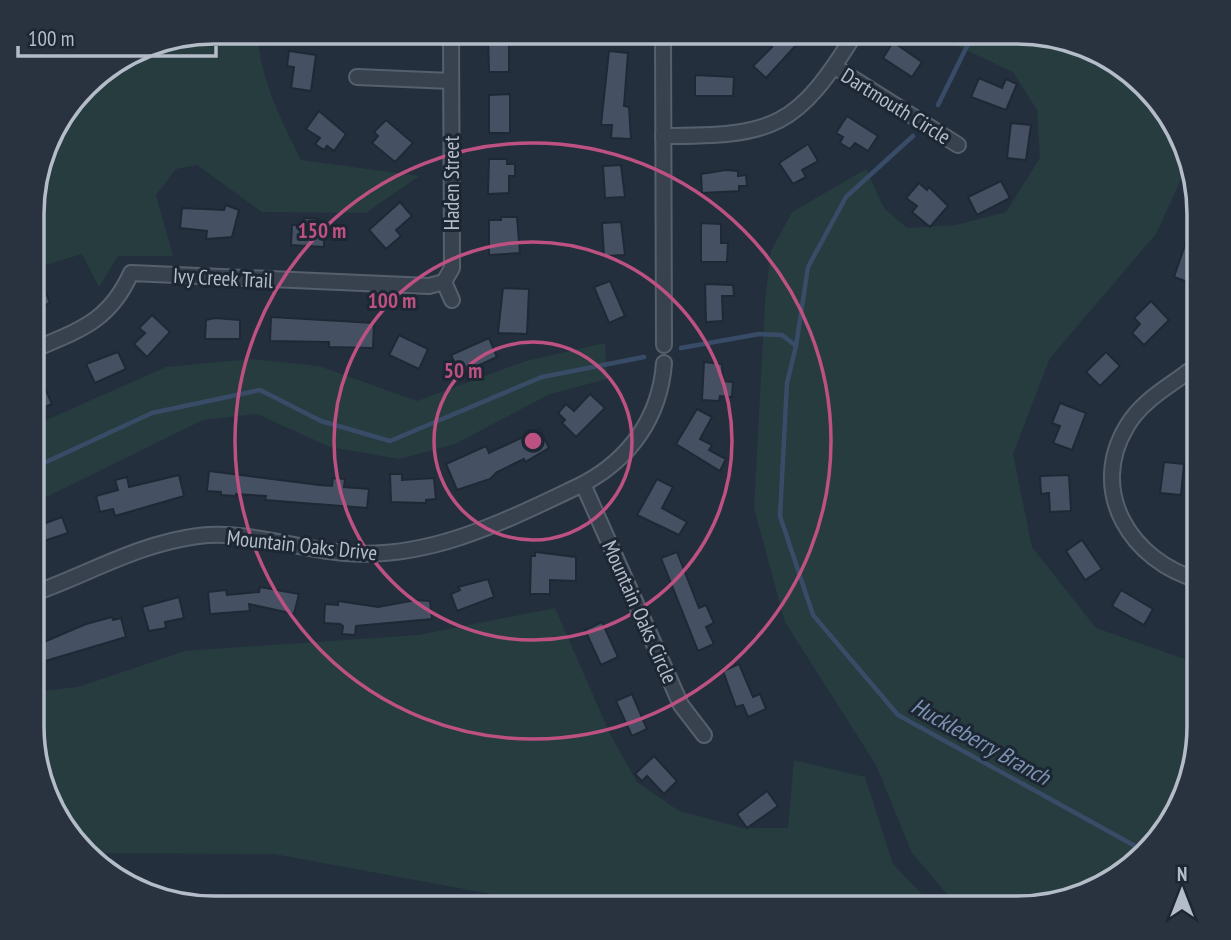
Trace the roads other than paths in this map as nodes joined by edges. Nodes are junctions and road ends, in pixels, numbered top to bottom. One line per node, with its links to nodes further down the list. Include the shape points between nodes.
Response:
1 (451, 44): 6 (street, Haden Street)
2 (663, 44): 7 (street)
3 (849, 44): 4 (street)
4 (835, 67): 7 (street, via 811,98 777,122 739,135); 8 (street, Dartmouth Circle)
5 (357, 77): 6 (street)
6 (451, 81): 9 (street, Haden Street, via 452,268)
7 (663, 136): 12 (street)
8 (958, 145)
9 (444, 282): 10 (street); 11 (street, Ivy Creek Trail, via 416,285 131,273 107,312)
10 (452, 300)
11 (44, 345)
12 (664, 345)
13 (664, 363): 15 (street, Mountain Oaks Drive, via 659,396 643,432 602,474)
14 (1187, 371): 16 (street, via 1139,409 1119,442 1112,474 1117,506 1132,538 1160,565)
15 (583, 484): 17 (street, Mountain Oaks Drive, via 463,537 410,552 342,553 260,537 200,536 133,550); 18 (street, Mountain Oaks Circle, via 681,705)
16 (1187, 575)
17 (44, 589)
18 (704, 734)

